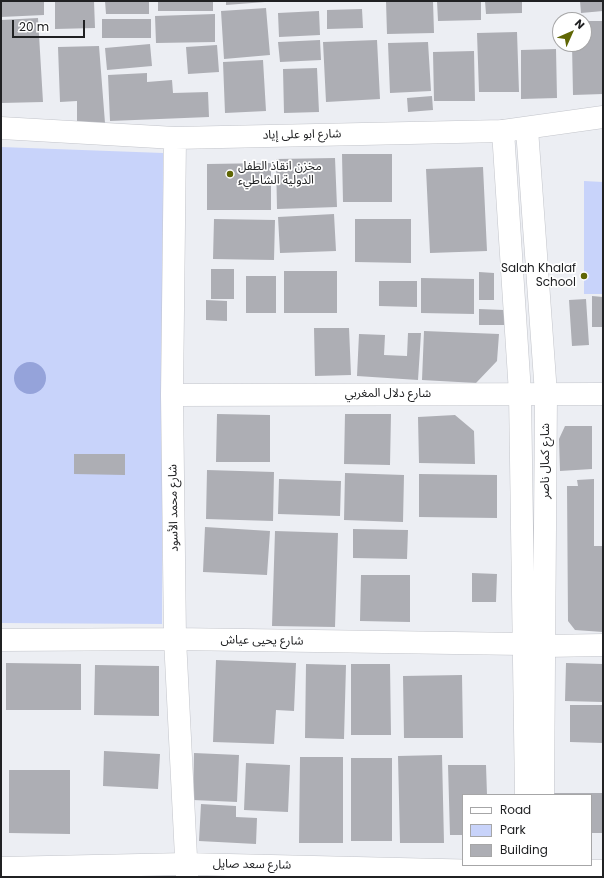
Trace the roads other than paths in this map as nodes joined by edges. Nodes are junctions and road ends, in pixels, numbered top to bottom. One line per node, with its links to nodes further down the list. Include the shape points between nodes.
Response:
1 (603, 117): 3 (street, شارع ابو على إياد)
2 (1, 128): 5 (street, شارع ابو على إياد)
3 (527, 129): 4 (street, شارع ابو على إياد); 7 (street, شارع كمال ناصر)
4 (503, 131): 5 (street, شارع ابو على إياد); 6 (street, شارع كمال ناصر)
5 (175, 138): 9 (street, شارع محمد الأسود)
6 (520, 393): 7 (street, شارع دلال المغربي); 9 (street, شارع دلال المغربي); 12 (street, شارع كمال ناصر)
7 (546, 394): 8 (street, شارع دلال المغربي); 14 (street, شارع كمال ناصر)
8 (603, 394)
9 (172, 395): 10 (street, شارع محمد الأسود)
10 (175, 639): 11 (street, شارع يحيى عياش); 12 (street, شارع يحيى عياش); 18 (street, شارع محمد الأسود)
11 (1, 640)
12 (523, 644): 15 (street, شارع كمال ناصر)
13 (603, 645): 14 (street)
14 (546, 646): 16 (street, شارع كمال ناصر)
15 (526, 794)
16 (543, 794)
17 (1, 868): 18 (street, شارع سعد صايل)
18 (186, 870): 19 (street, شارع سعد صايل)
19 (535, 871): 20 (street, شارع سعد صايل)
20 (603, 871)

